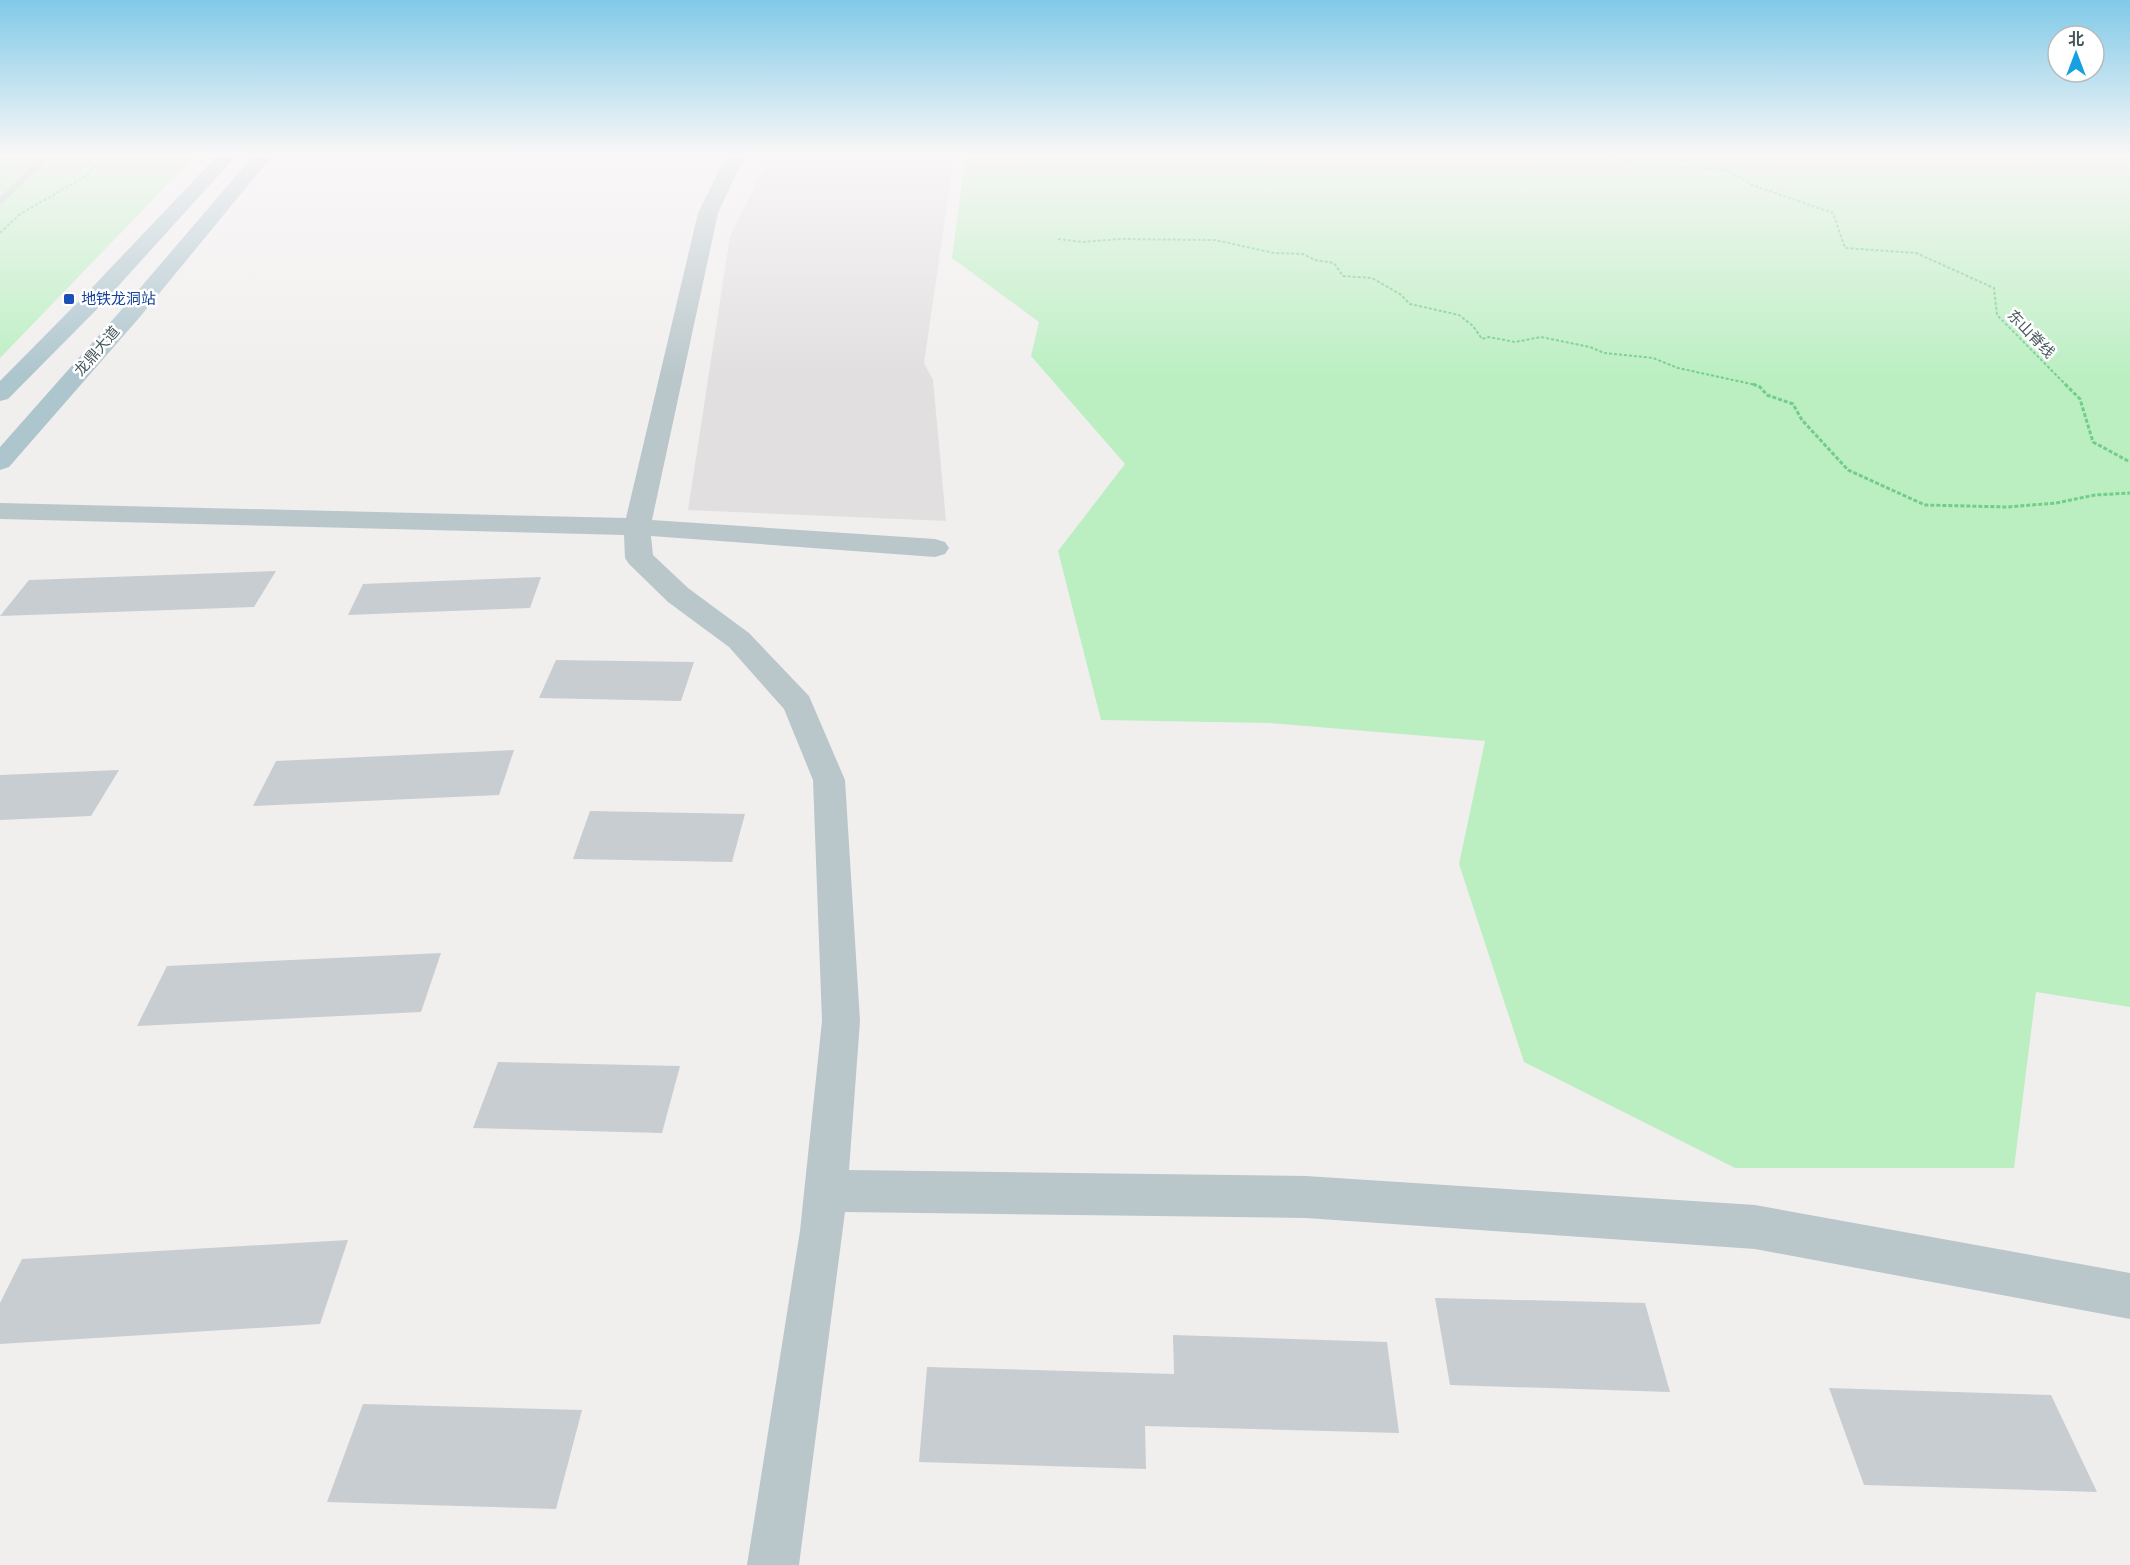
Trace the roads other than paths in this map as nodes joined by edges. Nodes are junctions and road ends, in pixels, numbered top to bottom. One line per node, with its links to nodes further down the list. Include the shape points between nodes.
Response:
1 (159, 229): 4 (main road)
2 (200, 229): 5 (main road, 龙鼎大道)
3 (705, 229): 7 (street)
4 (0, 394)
5 (0, 462)
6 (0, 511): 7 (street)
7 (637, 527): 8 (street); 9 (street, via 639,558 678,595 739,640 798,705 829,780 841,1021)
8 (935, 548)
9 (826, 1191): 10 (street, via 1305,1197 1755,1227); 11 (street)
10 (2130, 1296)
11 (773, 1565)

